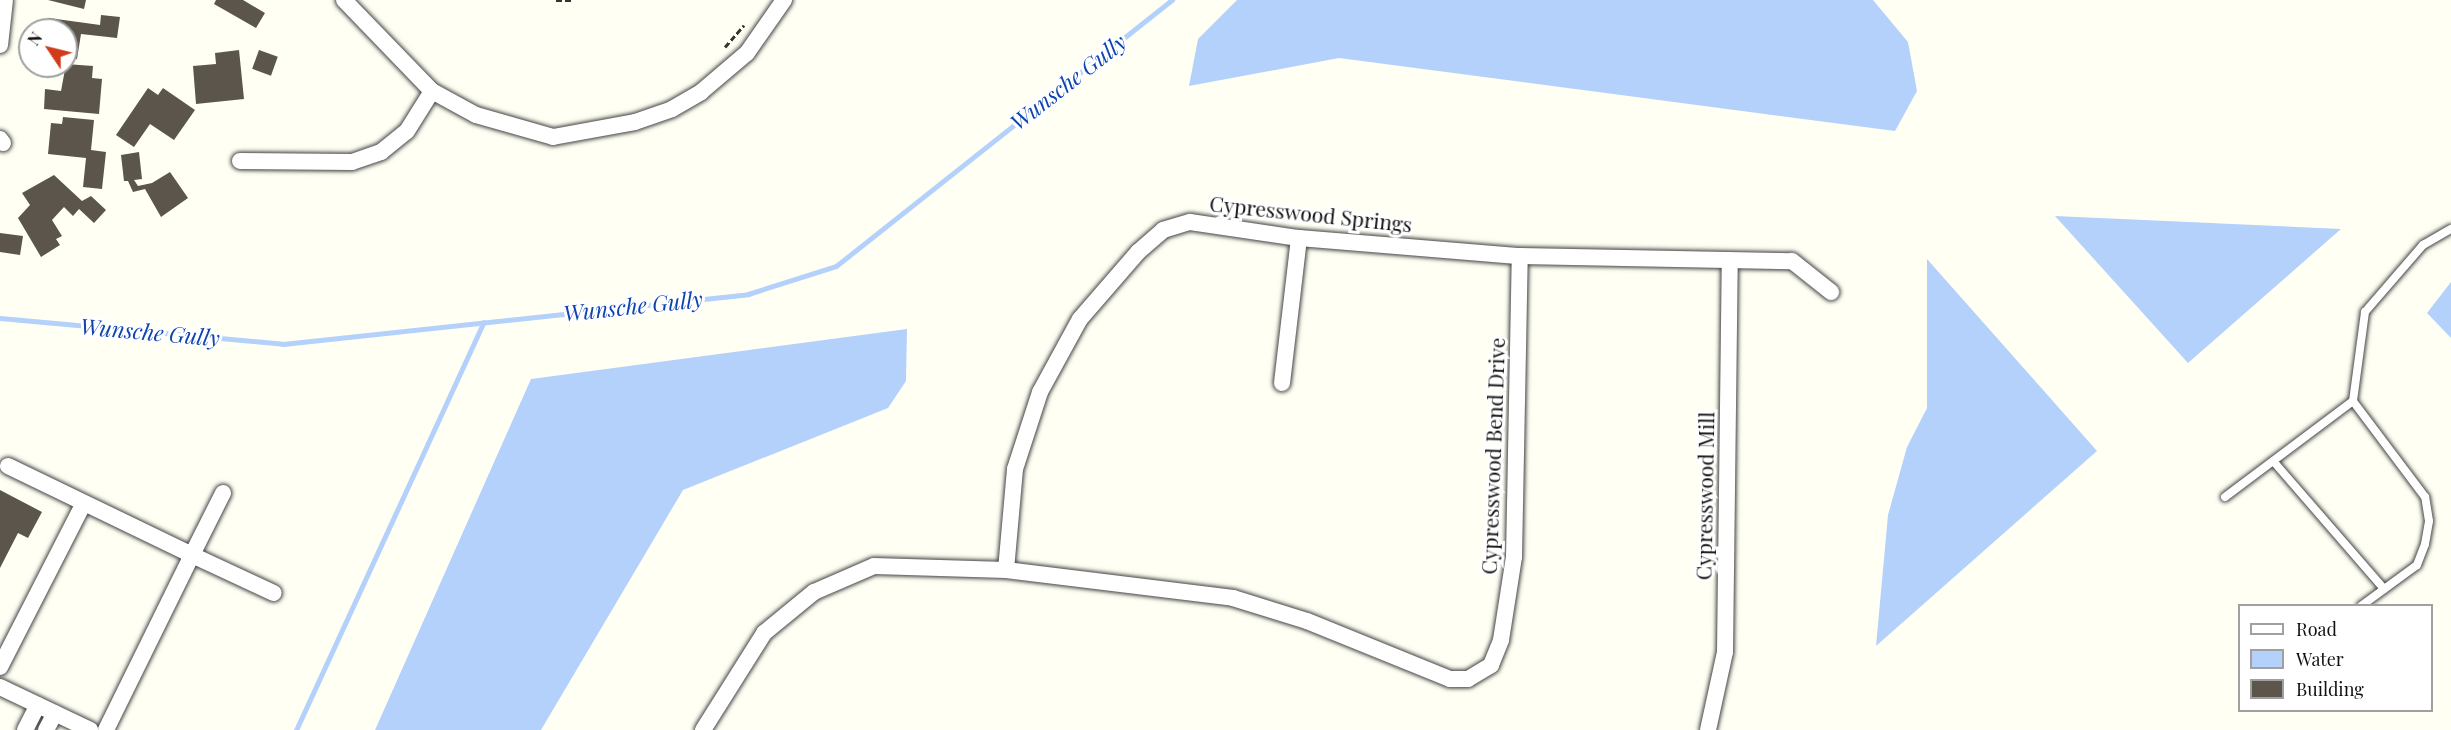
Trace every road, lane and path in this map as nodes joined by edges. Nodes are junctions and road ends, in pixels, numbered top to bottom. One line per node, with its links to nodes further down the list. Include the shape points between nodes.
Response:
1 (5, 0): 6 (street)
2 (345, 0): 7 (street)
3 (556, 0): 4 (path)
4 (572, 0)
5 (784, 0): 7 (street, via 763,33 727,72 672,109 635,122 553,137 476,115)
6 (0, 45)
7 (432, 91): 8 (street, via 407,131 381,152 352,162)
8 (240, 161)
9 (2451, 229): 15 (lane, via 2423,245 2365,312)
10 (1299, 238): 11 (street, Cypresswood Springs); 14 (street); 22 (street, Cypresswood Springs, via 1190,222 1163,230 1138,252 1080,319 1040,392 1014,469)
11 (1520, 256): 12 (street, Cypresswood Springs); 22 (street, Cypresswood Bend Drive, via 1514,558 1500,640 1491,665 1468,679 1450,679 1307,621 1233,598)
12 (1730, 260): 13 (street, Cypresswood Springs, via 1792,261); 35 (street, Cypresswood Mill, via 1725,652)
13 (1831, 292)
14 (1282, 383)
15 (2353, 401): 16 (lane); 23 (lane, via 2425,496 2429,520 2416,565)
16 (2274, 462): 19 (lane); 23 (lane)
17 (8, 466): 20 (street)
18 (223, 493): 21 (street)
19 (2225, 497)
20 (84, 503): 21 (street); 26 (street)
21 (192, 555): 24 (street); 33 (street)
22 (1006, 570): 34 (street, via 874,567 814,592 764,633)
23 (2384, 589): 25 (lane)
24 (274, 593)
25 (2364, 604)
26 (0, 667)
27 (3, 688): 28 (street)
28 (38, 705): 29 (street); 31 (street)
29 (55, 713): 30 (street); 32 (street)
30 (84, 728)
31 (26, 730)
32 (46, 730)
33 (106, 730)
34 (703, 730)
35 (1708, 730)

